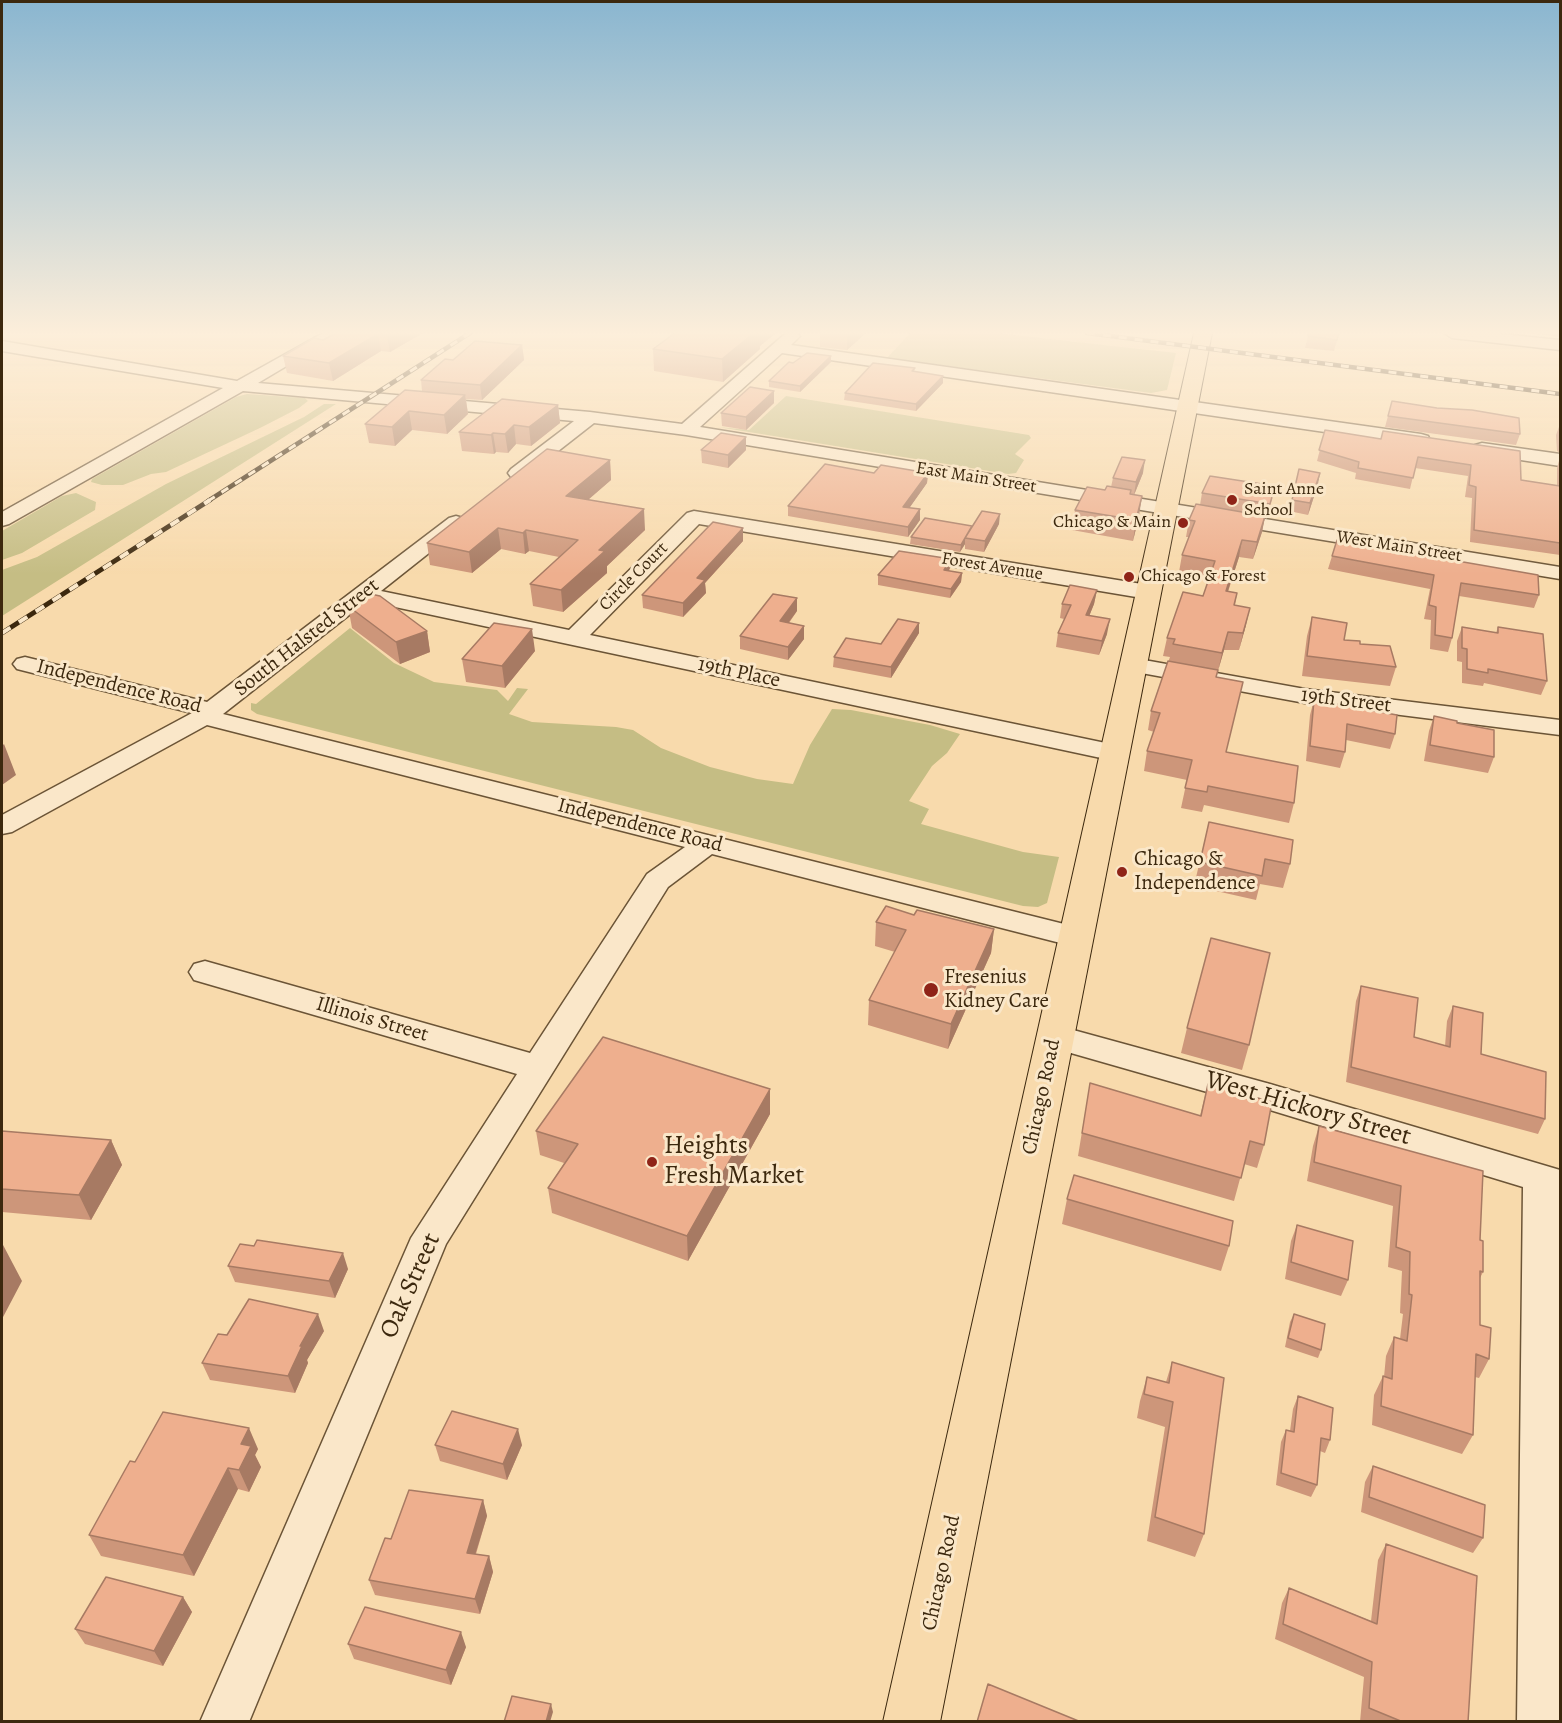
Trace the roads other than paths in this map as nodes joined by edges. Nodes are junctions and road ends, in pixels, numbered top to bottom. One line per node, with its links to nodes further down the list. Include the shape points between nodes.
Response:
1 (190, 413): 15 (street)
2 (549, 413): 6 (street, East Main Street)
3 (705, 413): 7 (street)
4 (1186, 413): 13 (main road, Chicago Road)
5 (1245, 413): 8 (street)
6 (590, 417): 7 (street, East Main Street); 11 (street)
7 (686, 430): 13 (street, East Main Street)
8 (1444, 443)
9 (1467, 446): 10 (street)
10 (1560, 460)
11 (502, 485)
12 (475, 507): 18 (street, South Halsted Street)
13 (1166, 509): 16 (street, West Main Street); 17 (main road, Chicago Road)
14 (694, 517): 17 (street, Forest Avenue); 19 (street, Circle Court)
15 (2, 520)
16 (1560, 573)
17 (1148, 592): 21 (main road, Chicago Road)
18 (364, 594): 19 (street, 19th Place); 22 (street, South Halsted Street)
19 (574, 638): 24 (street, 19th Place)
20 (25, 664): 22 (street, Independence Road)
21 (1133, 665): 23 (street, 19th Street, via 1305,696); 24 (main road, Chicago Road)
22 (208, 714): 25 (street, South Halsted Street); 26 (street, Independence Road)
23 (1560, 729)
24 (1114, 753): 29 (main road, Chicago Road)
25 (2, 826)
26 (665, 833): 27 (street, Independence Road); 28 (street, Oak Street)
27 (709, 843): 28 (street, Oak Street); 29 (street, Independence Road)
28 (657, 881): 32 (street, Oak Street)
29 (1076, 937): 31 (main road, Chicago Road)
30 (205, 972): 32 (street, Illinois Street)
31 (1055, 1037): 33 (street, West Hickory Street); 35 (main road, Chicago Road)
32 (538, 1068): 34 (street, Oak Street, via 430,1238)
33 (1551, 1181): 36 (street)
34 (224, 1722)
35 (911, 1722)
36 (1542, 1722)

